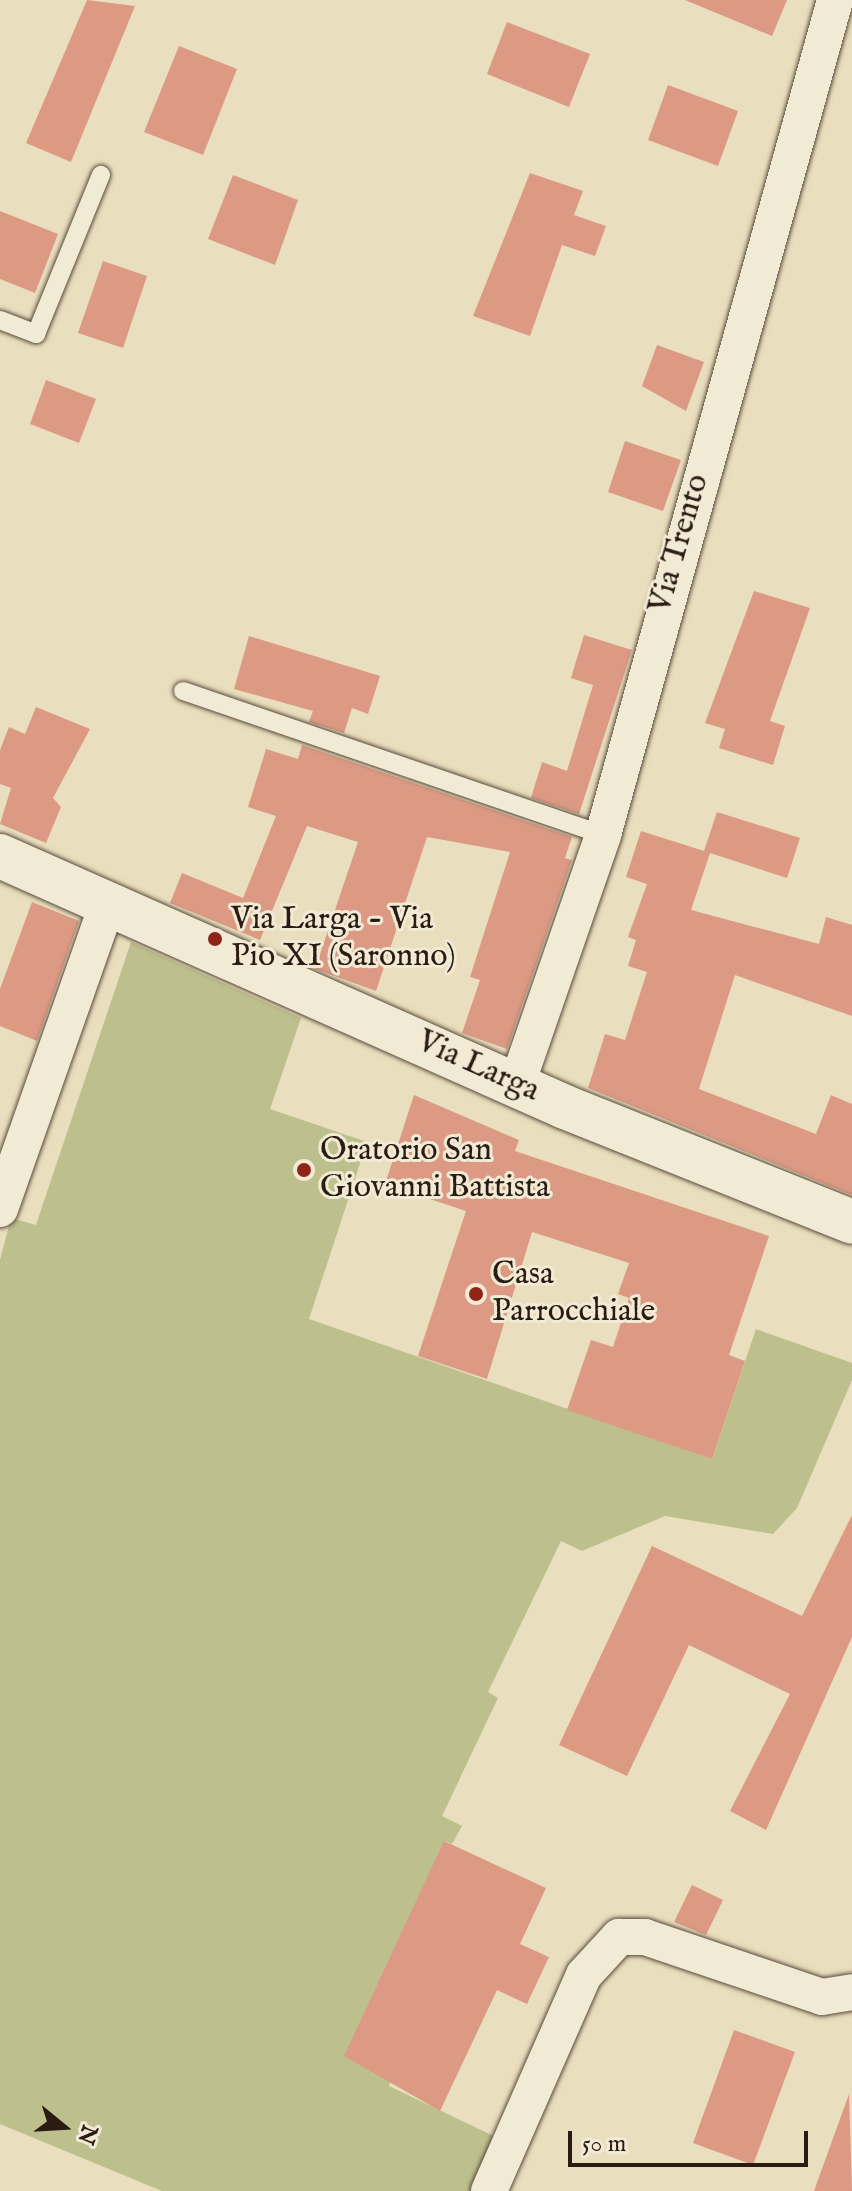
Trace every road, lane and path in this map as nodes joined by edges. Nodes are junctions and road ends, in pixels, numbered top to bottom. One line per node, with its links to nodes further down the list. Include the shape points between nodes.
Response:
1 (835, 0): 5 (street, Via Trento)
2 (101, 175): 3 (lane, via 36,334)
3 (0, 320)
4 (183, 691): 5 (lane)
5 (603, 835): 8 (street, Via Trento)
6 (0, 856): 7 (street, Via Larga)
7 (108, 903): 8 (street, Via Larga); 9 (street)
8 (517, 1084): 10 (street, Via Larga)
9 (0, 1209)
10 (852, 1222)
11 (852, 1992): 12 (street, via 822,1997 645,1937 619,1937 584,1975)
12 (489, 2191)

